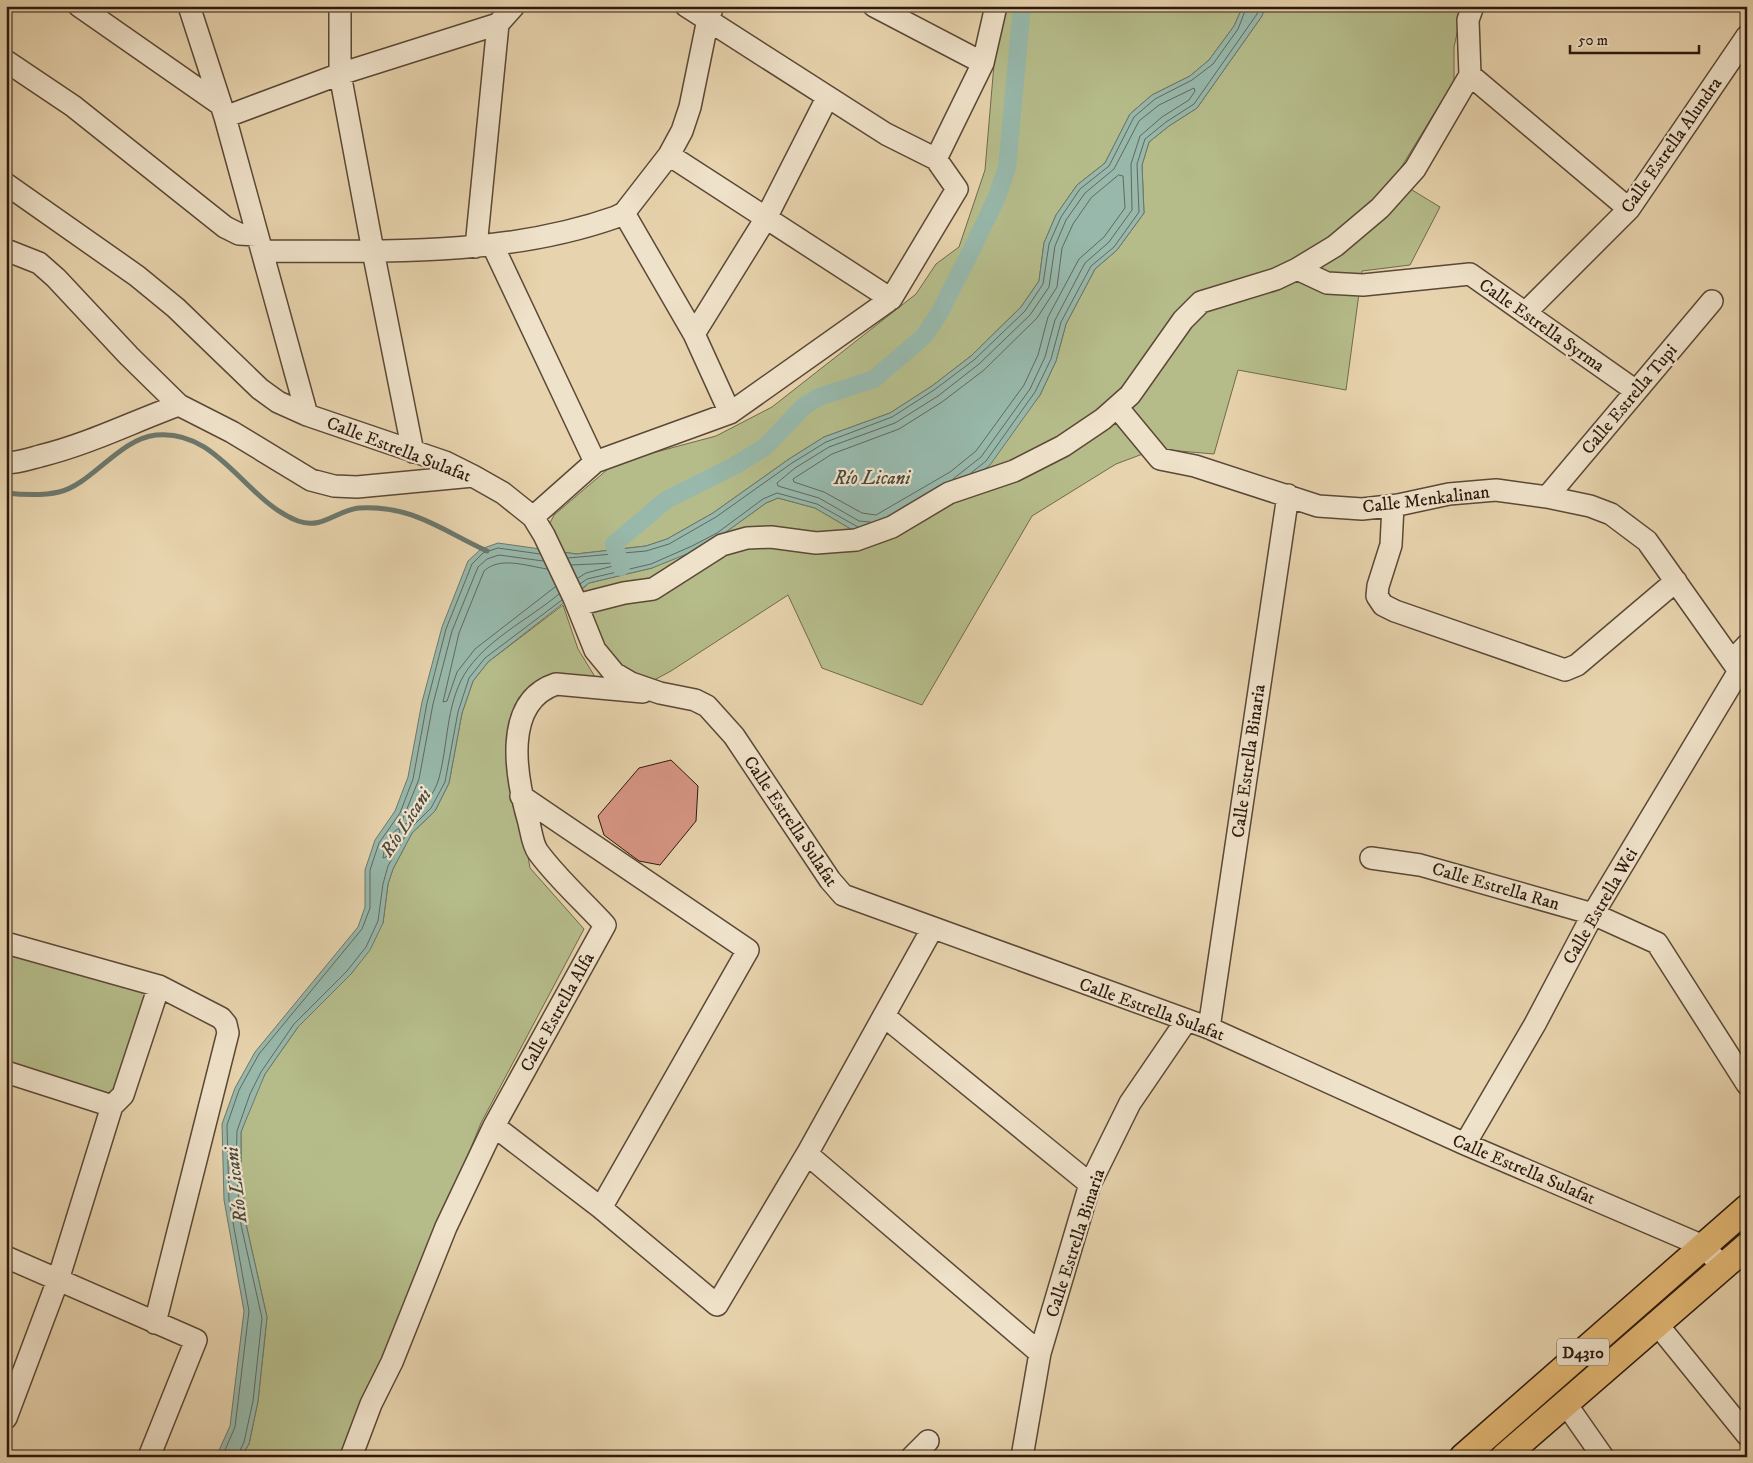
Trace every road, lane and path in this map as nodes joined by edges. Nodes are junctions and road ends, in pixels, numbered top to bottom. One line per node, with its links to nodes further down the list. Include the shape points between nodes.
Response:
1 (79, 6): 17 (street)
2 (189, 6): 17 (street)
3 (340, 6): 14 (street)
4 (514, 6): 10 (street)
5 (686, 6): 9 (street)
6 (874, 6): 13 (street)
7 (996, 6): 13 (street)
8 (1473, 6): 15 (street, via 1468,20)
9 (711, 12): 16 (street); 18 (street, via 690,107)
10 (498, 24): 14 (street); 25 (street)
11 (1747, 36): 21 (street, Calle Estrella Alundra)
12 (6, 61): 24 (street, via 73,106 225,226)
13 (983, 63): 19 (street)
14 (340, 74): 17 (street); 27 (street)
15 (1470, 76): 21 (street); 28 (street, via 1415,169 1380,208 1335,246)
16 (827, 98): 19 (street, via 886,134); 23 (street)
17 (223, 111): 24 (street)
18 (669, 155): 22 (street); 23 (street)
19 (936, 159): 29 (street, via 957,189)
20 (6, 184): 37 (street, Calle Estrella Sulafat, via 137,276 176,308 260,389 278,402)
21 (1628, 210): 31 (street, Calle Estrella Alundra)
22 (624, 213): 25 (street, via 602,222); 32 (street)
23 (766, 218): 29 (street); 32 (street)
24 (260, 243): 27 (street); 37 (street)
25 (485, 246): 27 (street); 39 (street)
26 (6, 250): 34 (street, via 39,263)
27 (373, 251): 38 (street)
28 (1297, 269): 31 (street, Calle Estrella Syrma, via 1327,283 1363,285 1470,274); 35 (street, via 1276,279 1200,302)
29 (891, 299): 36 (street)
30 (1712, 301): 33 (street, Calle Estrella Tupi)
31 (1525, 313): 33 (street, Calle Estrella Syrma)
32 (694, 334): 36 (street)
33 (1636, 391): 43 (street, Calle Estrella Tupi)
34 (179, 405): 40 (street, via 62,451); 41 (street, via 232,432 311,480 334,486)
35 (1117, 407): 42 (street, Calle Menkalinan, via 1160,459); 47 (street, via 1063,446 1032,463 949,493 892,527 856,540 816,543 771,537 747,538 722,545 653,589)
36 (730, 413): 39 (street)
37 (308, 415): 38 (street, Calle Estrella Sulafat)
38 (414, 452): 41 (street, Calle Estrella Sulafat)
39 (595, 462): 45 (street)
40 (6, 463)
41 (473, 476): 45 (street, Calle Estrella Sulafat, via 502,494)
42 (1288, 494): 44 (street, Calle Menkalinan, via 1318,506); 59 (street, Calle Estrella Binaria)
43 (1547, 497): 44 (street, Calle Menkalinan, via 1496,490 1449,494); 46 (street, Calle Menkalinan, via 1611,514 1647,541)
44 (1393, 506): 46 (street, via 1391,545 1378,586 1377,596 1383,605 1565,670 1578,664)
45 (539, 526): 47 (street, Calle Estrella Sulafat)
46 (1676, 581): 49 (street, Calle Menkalinan)
47 (575, 602): 50 (street, Calle Estrella Sulafat, via 595,650 614,673)
48 (1747, 645): 49 (street, Calle Estrella Wei)
49 (1739, 669): 53 (street, Calle Estrella Wei)
50 (660, 693): 51 (street, Calle Estrella Alfa, via 556,684 545,688 532,700 522,720 516,746); 54 (street, Calle Estrella Sulafat, via 695,700 718,717 843,895)
51 (521, 796): 63 (street, Calle Estrella Alfa, via 536,850 605,925); 67 (street, via 748,950)
52 (1371, 858): 53 (street, Calle Estrella Ran, via 1420,865)
53 (1593, 914): 61 (street, Calle Estrella Ran, via 1657,943); 64 (street, Calle Estrella Wei, via 1535,1024)
54 (932, 929): 57 (street); 58 (street, Calle Estrella Sulafat)
55 (6, 943): 56 (street)
56 (159, 986): 62 (street, via 124,1095); 74 (street, via 221,1018 228,1033)
57 (884, 1016): 65 (street); 66 (street)
58 (1186, 1021): 59 (street, Calle Estrella Sulafat); 66 (street, Calle Estrella Binaria, via 1130,1103)
59 (1209, 1028): 64 (street, Calle Estrella Sulafat)
60 (6, 1072): 62 (street)
61 (1747, 1084)
62 (112, 1106): 73 (street)
63 (494, 1126): 67 (street); 82 (street, Calle Estrella Alfa, via 446,1227 392,1362 370,1404)
64 (1465, 1144): 69 (street, Calle Estrella Sulafat)
65 (807, 1154): 67 (street, via 717,1305); 76 (street)
66 (1090, 1184): 76 (street, Calle Estrella Binaria)
67 (601, 1208)
68 (1745, 1213): 69 (main road, D4310)
69 (1703, 1246): 72 (street, Calle Estrella Sulafat); 85 (main road, D4310)
70 (1747, 1246): 72 (main road, D4310)
71 (6, 1257): 73 (street)
72 (1723, 1267): 75 (main road, D4310)
73 (58, 1280): 74 (street); 78 (street)
74 (155, 1323): 81 (street, via 196,1340)
75 (1657, 1324): 77 (main road, D4310); 79 (street)
76 (1040, 1354): 84 (street, Calle Estrella Binaria)
77 (1566, 1404): 86 (main road, D4310); 87 (street)
78 (6, 1418)
79 (1747, 1435)
80 (928, 1441): 83 (street)
81 (149, 1457)
82 (351, 1457)
83 (912, 1457)
84 (1022, 1457)
85 (1463, 1457)
86 (1504, 1457)
87 (1603, 1457)

